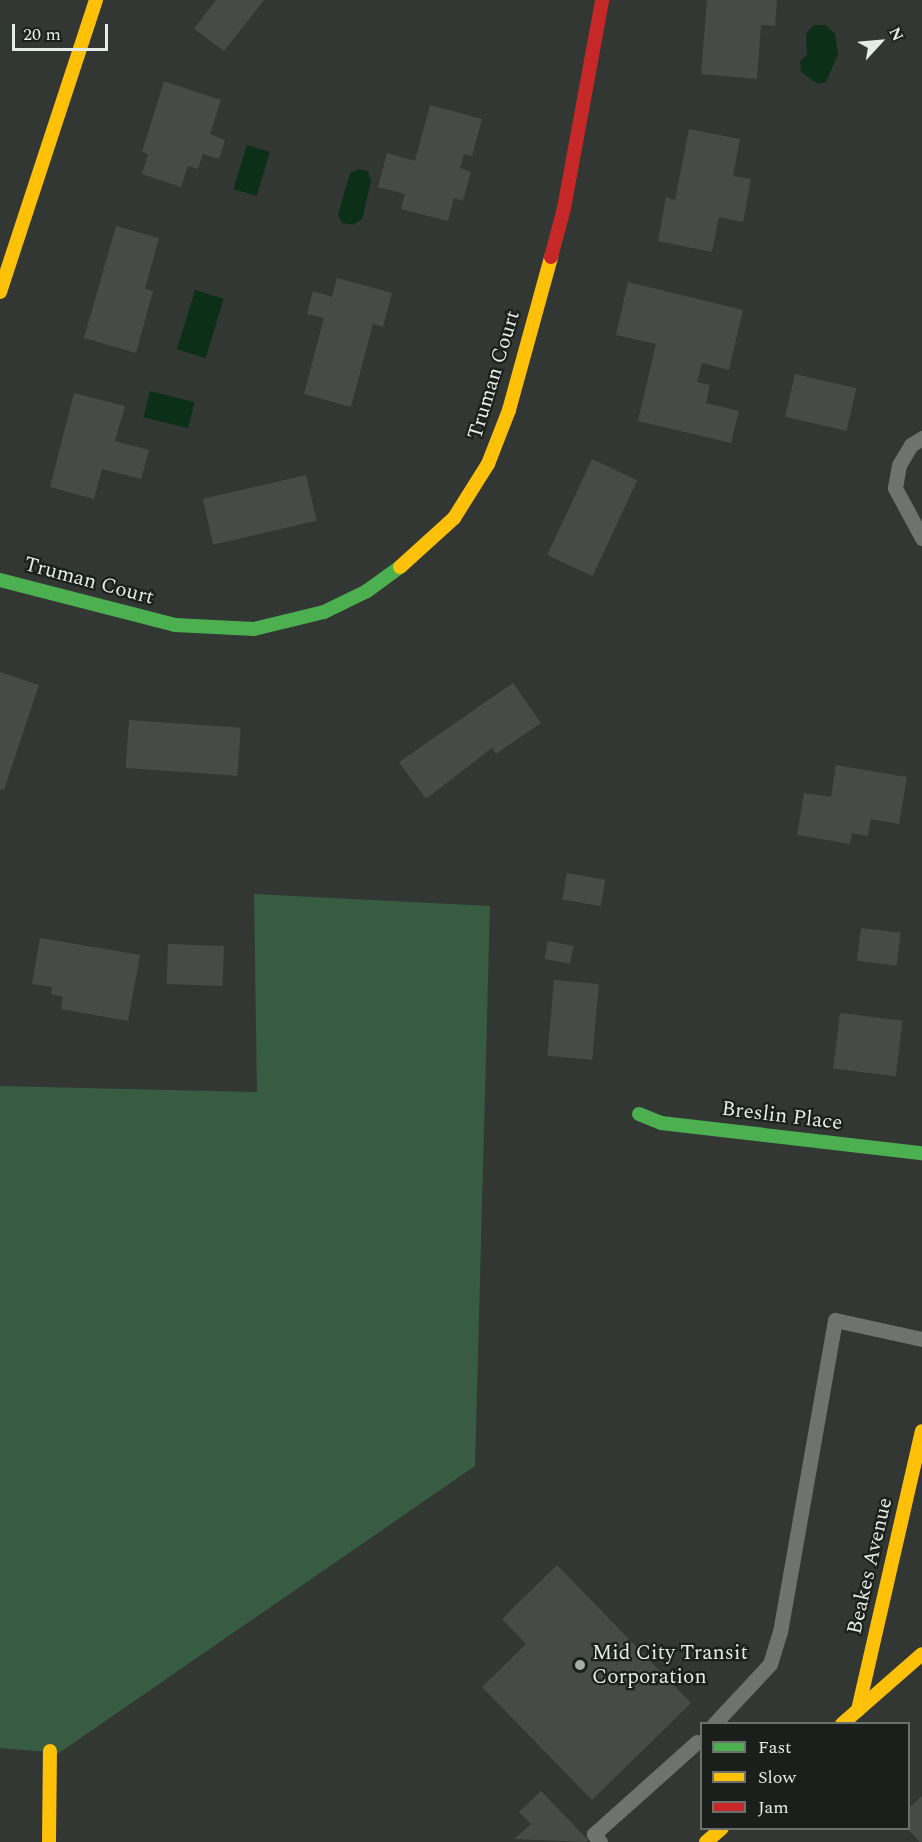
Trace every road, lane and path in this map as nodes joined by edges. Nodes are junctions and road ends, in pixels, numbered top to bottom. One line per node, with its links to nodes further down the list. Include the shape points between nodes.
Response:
1 (96, 0): 3 (street)
2 (602, 0): 6 (street, Truman Court, via 564,208 509,410 488,464 454,518 427,546 367,591 324,612 254,629 175,626)
3 (0, 292)
4 (922, 438): 5 (lane, via 911,445 898,465 895,488)
5 (922, 538)
6 (0, 580)
7 (639, 1114): 8 (street, Breslin Place, via 661,1123)
8 (922, 1153)
9 (922, 1339): 13 (lane, via 835,1320 780,1632 770,1664)
10 (922, 1431): 12 (street, Beakes Avenue)
11 (922, 1654): 12 (street)
12 (858, 1710): 14 (street)
13 (716, 1722)
14 (844, 1722)
15 (700, 1743): 19 (lane, via 594,1834)
16 (50, 1751): 18 (street)
17 (720, 1830): 20 (street)
18 (49, 1842)
19 (600, 1842)
20 (706, 1842)

